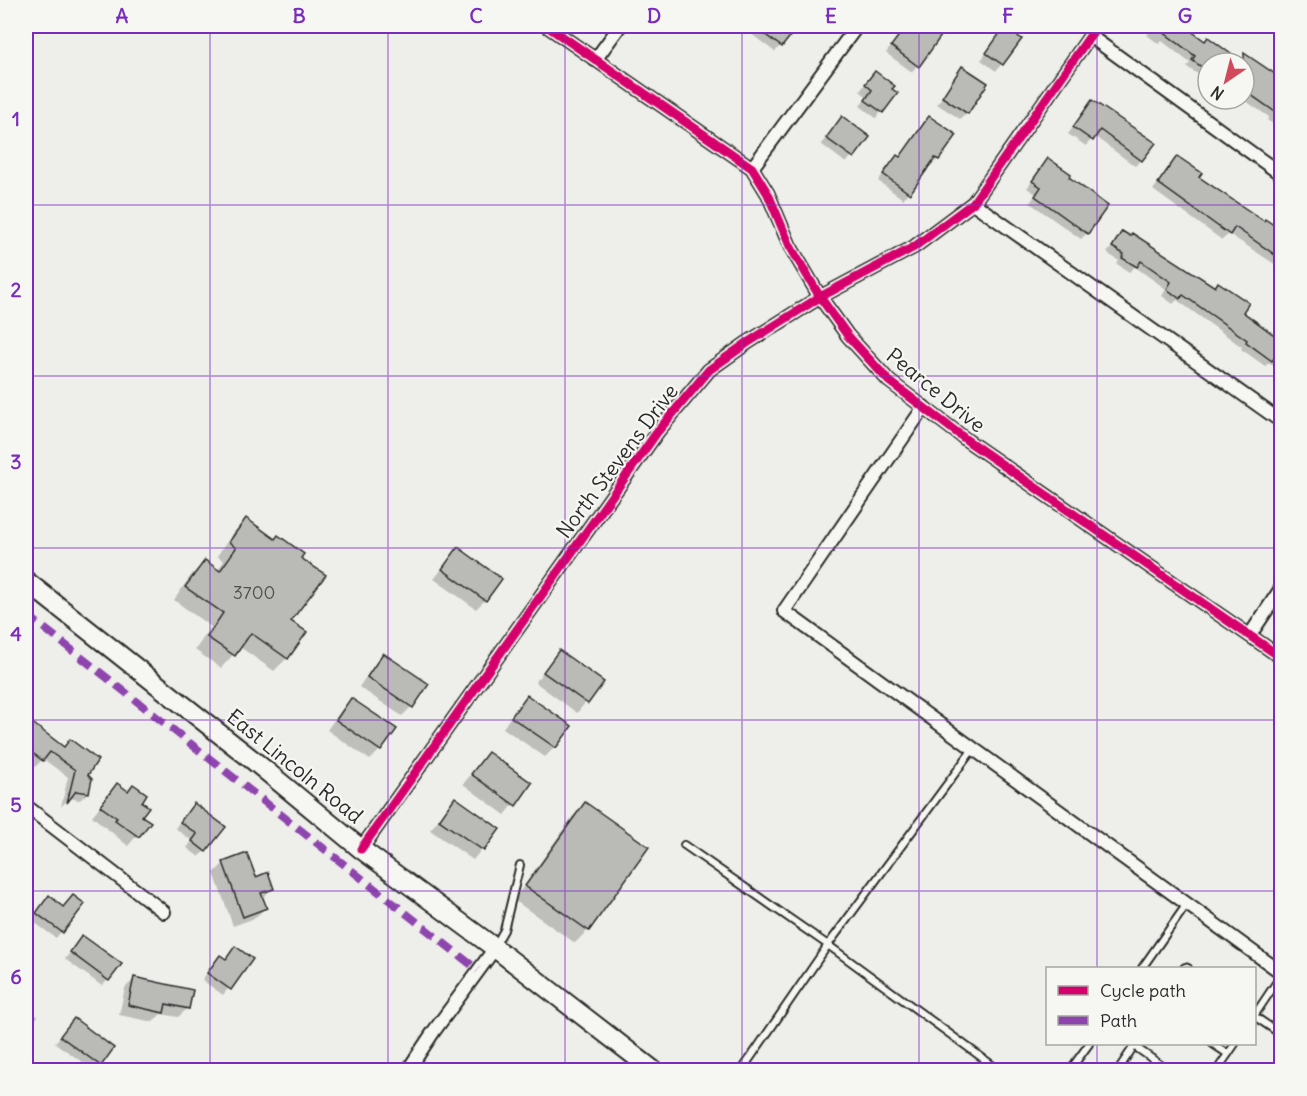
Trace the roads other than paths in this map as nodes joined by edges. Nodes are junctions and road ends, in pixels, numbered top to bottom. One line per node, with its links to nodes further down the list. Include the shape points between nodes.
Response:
1 (547, 26): 5 (street, Pearce Drive)
2 (620, 26): 5 (street)
3 (857, 26): 6 (street)
4 (1094, 31): 7 (street); 8 (street, North Stevens Drive)
5 (595, 60): 6 (street, Pearce Drive)
6 (752, 168): 9 (street, Pearce Drive)
7 (1281, 175)
8 (973, 203): 9 (street, North Stevens Drive, via 914,247); 11 (street)
9 (820, 297): 10 (street, Pearce Drive, via 848,336 890,381); 19 (street, North Stevens Drive, via 709,370 658,431)
10 (924, 407): 14 (street, Pearce Drive); 16 (street, via 784,611)
11 (1281, 422)
12 (26, 581): 19 (main road, East Lincoln Road)
13 (1281, 587): 14 (street)
14 (1250, 635): 15 (street, Pearce Drive)
15 (1281, 658)
16 (973, 749): 21 (street); 23 (lane)
17 (26, 806): 22 (street)
18 (684, 845): 23 (lane)
19 (361, 849): 24 (main road, East Lincoln Road)
20 (520, 865): 24 (lane, via 504,930)
21 (1187, 904): 25 (lane); 26 (street)
22 (164, 912)
23 (828, 945): 36 (lane); 37 (lane)
24 (495, 948): 34 (street); 35 (main road, East Lincoln Road)
25 (1143, 967)
26 (1281, 974): 27 (lane)
27 (1256, 1013)
28 (1256, 1017): 29 (lane)
29 (1281, 1035)
30 (1088, 1045): 38 (lane)
31 (1214, 1045): 33 (lane)
32 (1234, 1045): 33 (lane)
33 (1228, 1054): 41 (lane)
34 (408, 1071)
35 (653, 1071)
36 (742, 1071)
37 (999, 1071)
38 (1070, 1071)
39 (1118, 1071): 40 (lane, via 1134,1046)
40 (1168, 1071)
41 (1217, 1071)

